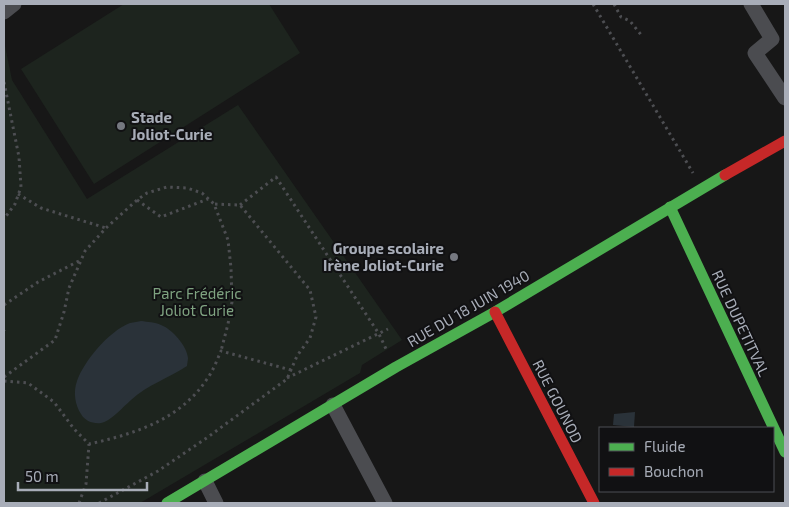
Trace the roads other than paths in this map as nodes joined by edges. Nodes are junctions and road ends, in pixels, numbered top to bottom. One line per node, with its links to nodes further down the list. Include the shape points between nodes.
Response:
1 (14, 4): 3 (street)
2 (751, 4): 4 (street, via 772,39 755,53)
3 (4, 12)
4 (785, 98)
5 (785, 141): 6 (street, RUE DU 18 JUIN 1940)
6 (670, 207): 7 (street, RUE DU 18 JUIN 1940); 9 (street, RUE DUPETITVAL)
7 (495, 312): 8 (street, RUE DU 18 JUIN 1940); 16 (street, RUE GOUNOD)
8 (333, 406): 12 (street, RUE DU 18 JUIN 1940); 15 (street)
9 (773, 427)
10 (774, 429): 11 (street, RUE DUPETITVAL)
11 (785, 452)
12 (205, 481): 13 (street, RUE DU 18 JUIN 1940); 14 (street)
13 (167, 503)
14 (216, 503)
15 (385, 503)
16 (594, 503)

